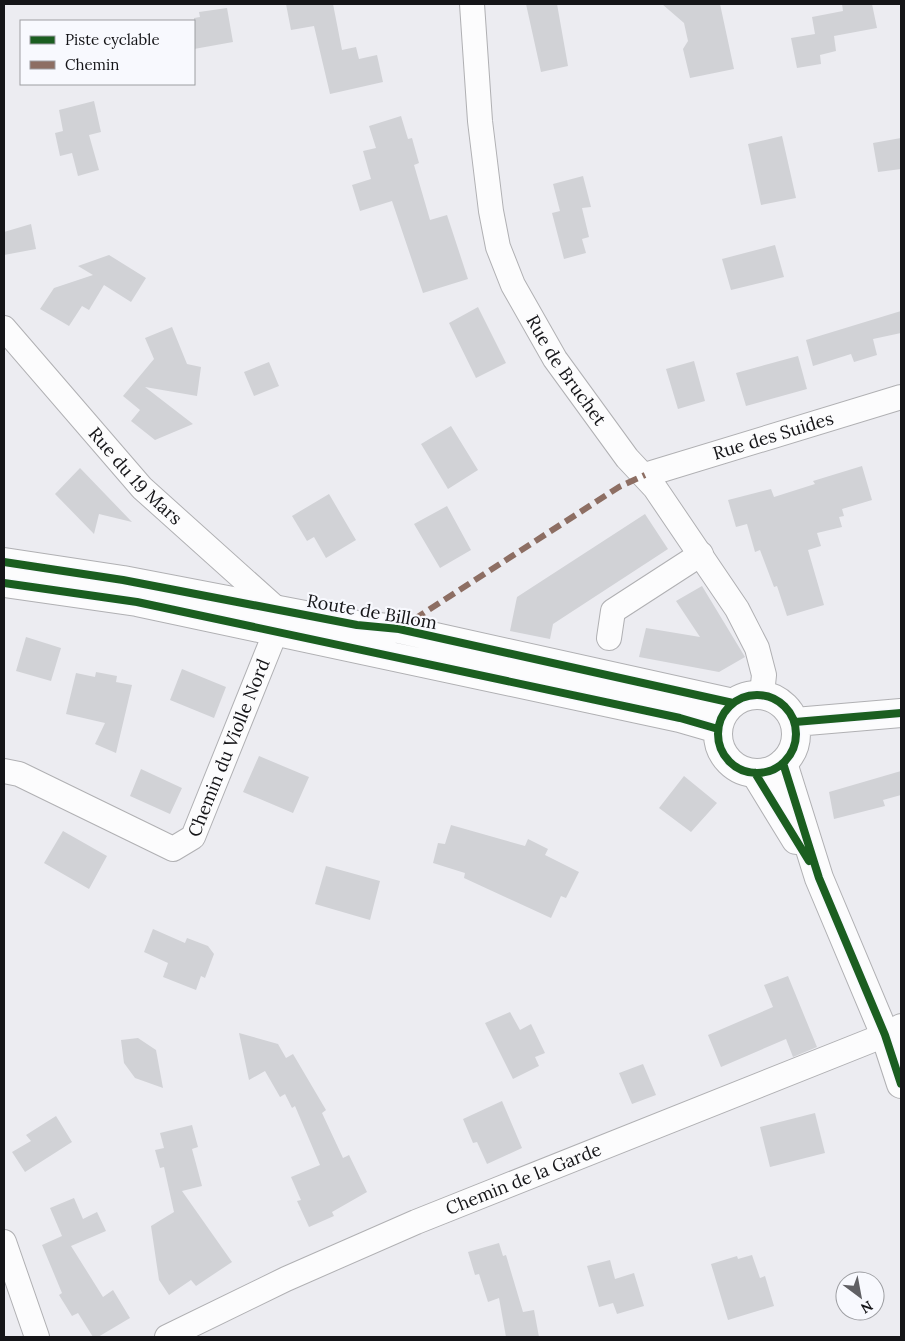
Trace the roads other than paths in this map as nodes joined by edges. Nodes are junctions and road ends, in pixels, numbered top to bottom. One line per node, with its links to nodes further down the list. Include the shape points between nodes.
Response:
1 (472, 4): 4 (street, Rue de Bruchet, via 480,121 498,247 513,285 555,359 627,458)
2 (4, 328): 8 (street, Rue du 19 Mars, via 142,488)
3 (901, 397): 4 (street, Rue des Suides)
4 (645, 475): 5 (street, Rue de Bruchet)
5 (700, 554): 9 (street, via 613,612); 10 (street, Rue de Bruchet, via 737,610 757,648 764,675)
6 (4, 562): 8 (main road, Route de Billom, via 123,580)
7 (4, 583): 8 (main road, Route de Billom)
8 (278, 621): 11 (main road, Route de Billom, via 398,629); 14 (main road, Route de Billom, via 351,649 680,718); 16 (street, Chemin du Violle Nord, via 192,838 174,849 19,774)
9 (609, 638)
10 (762, 694): 11 (main road, via 746,696); 13 (main road, via 788,709)
11 (733, 703): 14 (main road, via 723,714)
12 (901, 713): 13 (main road)
13 (795, 722): 15 (main road, via 792,753)
14 (718, 729): 17 (main road, via 719,745 727,760 740,769)
15 (783, 763): 17 (main road, via 770,771); 18 (main road)
16 (4, 771)
17 (755, 773): 18 (main road)
18 (819, 878): 19 (main road)
19 (893, 1031): 20 (main road); 23 (street, Chemin de la Garde, via 416,1222 286,1279)
20 (901, 1084)
21 (4, 1242): 22 (street)
22 (37, 1337)
23 (167, 1337)

